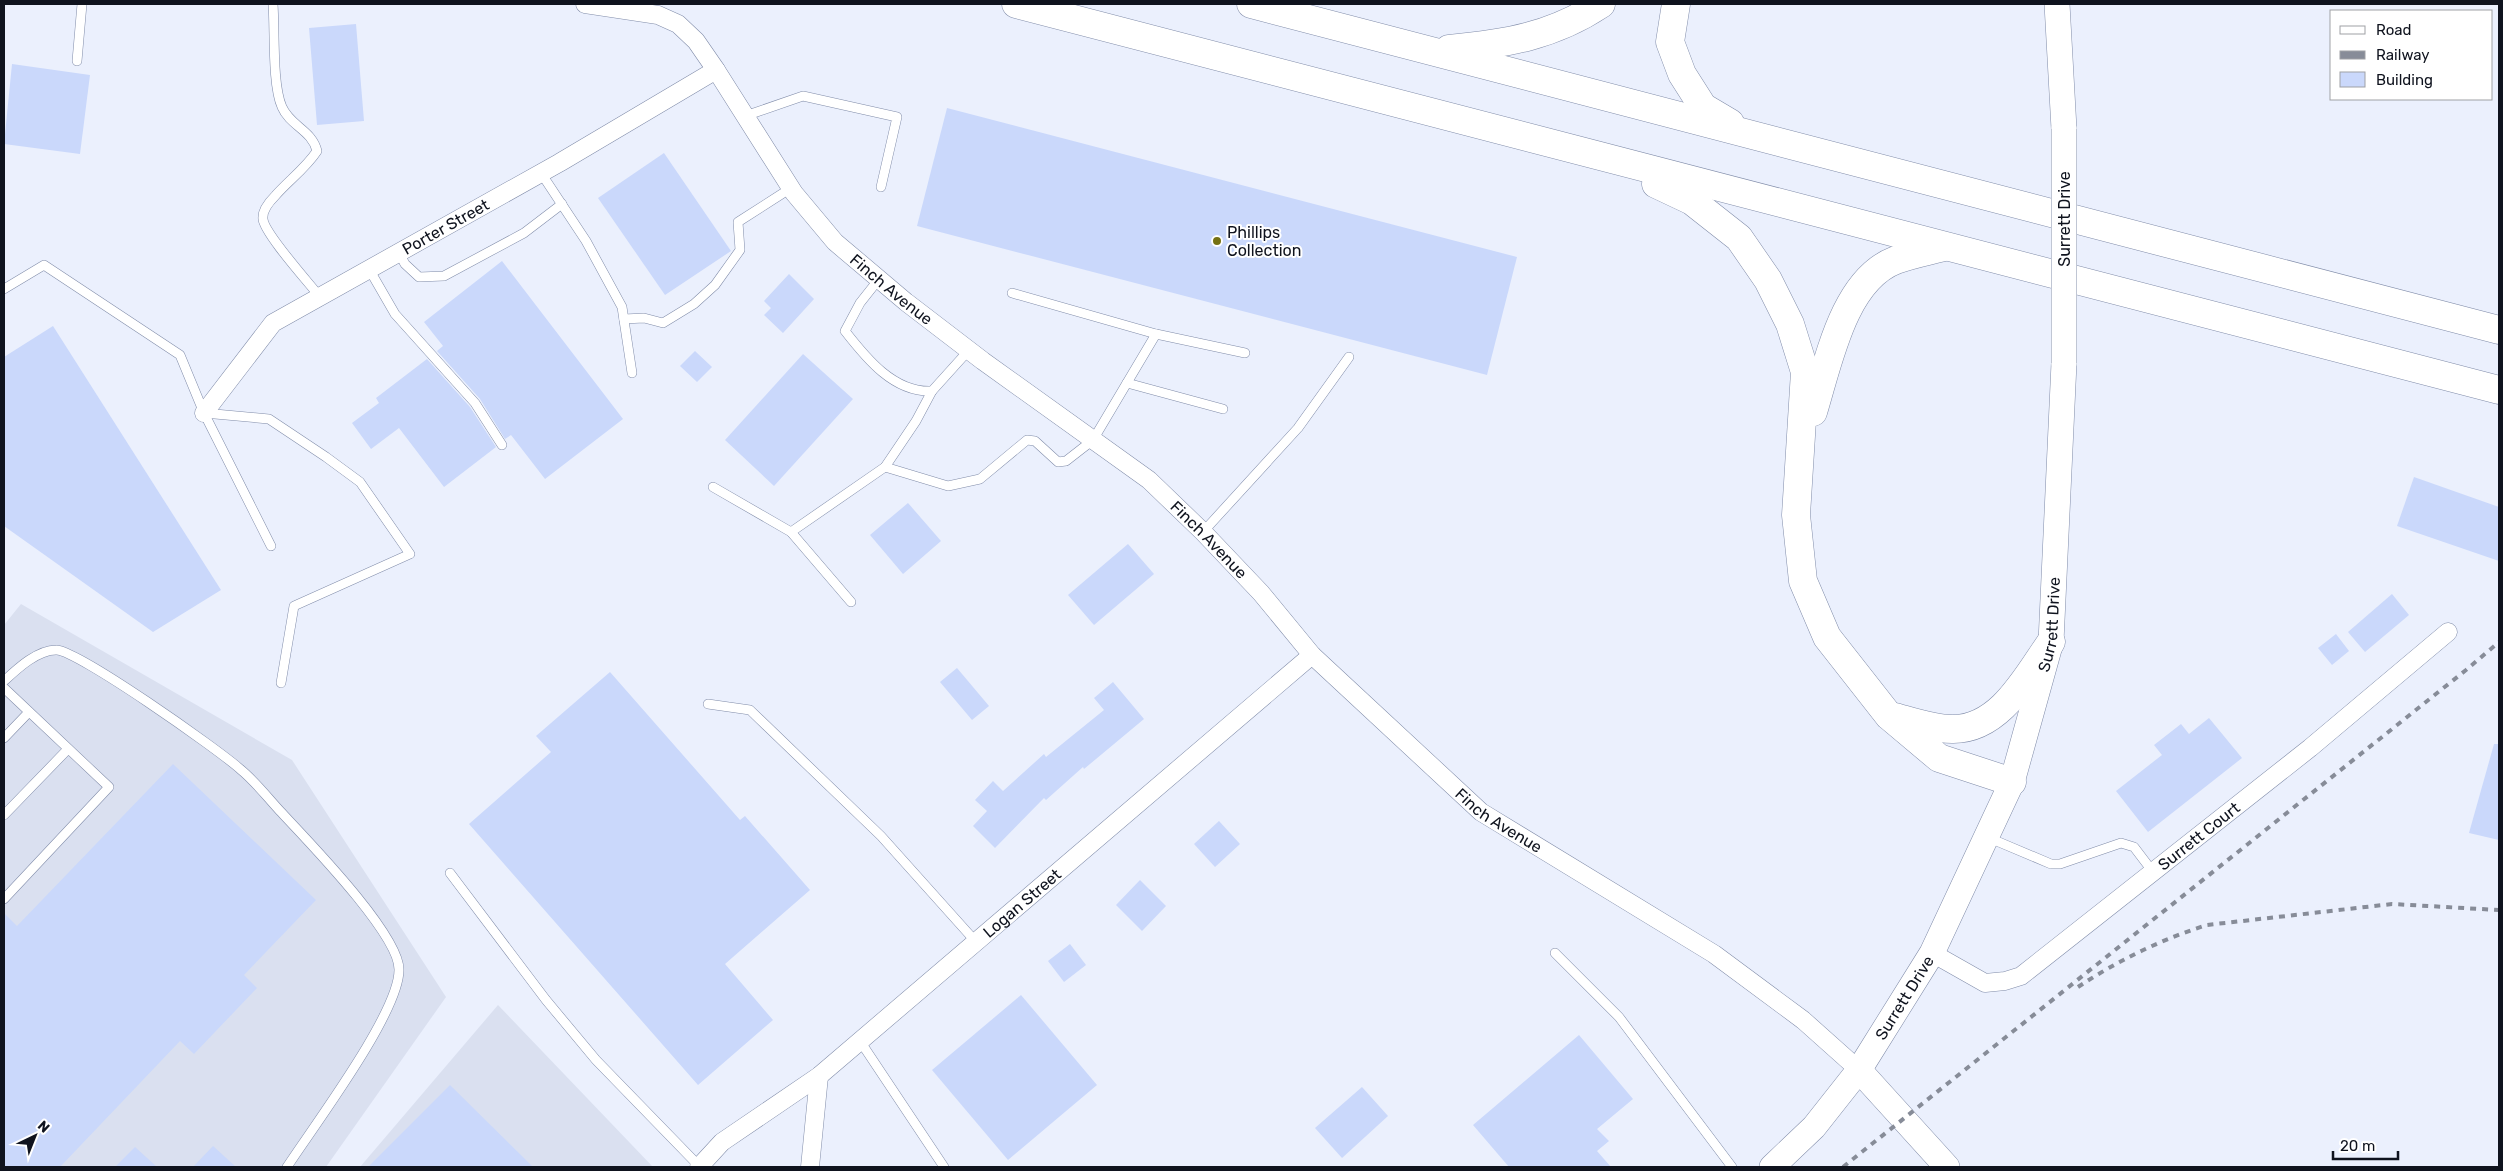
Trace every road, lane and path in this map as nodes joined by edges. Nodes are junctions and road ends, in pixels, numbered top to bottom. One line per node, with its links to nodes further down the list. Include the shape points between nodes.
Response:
1 (82, 4): 10 (lane)
2 (273, 4): 25 (lane, via 281,105 314,141 317,151 274,196 264,210 263,221)
3 (585, 4): 11 (street, Finch Avenue, via 658,16 678,24 696,41)
4 (1016, 4): 14 (highway)
5 (1251, 4): 9 (highway)
6 (1601, 4): 9 (highway, via 1536,36 1503,44)
7 (1676, 4): 13 (highway, via 1670,42 1682,74 1703,107)
8 (2057, 4): 48 (street, Surrett Drive, bridge, via 2064,129 2064,363)
9 (1430, 51): 13 (highway)
10 (78, 61)
11 (716, 70): 12 (street, Finch Avenue); 15 (street, Porter Street)
12 (744, 116): 16 (lane, via 803,96 898,117); 17 (street, Finch Avenue)
13 (1750, 136): 27 (highway)
14 (1591, 154): 19 (highway); 40 (highway, via 1692,201 1738,238 1768,280 1790,324 1805,372)
15 (541, 173): 18 (lane); 20 (street, Porter Street)
16 (881, 187)
17 (791, 188): 22 (street, Finch Avenue, via 835,242); 26 (lane, via 738,222 740,250 715,285 694,304 664,323)
18 (562, 204): 20 (lane, via 524,233 444,276 419,278); 26 (lane, via 622,307)
19 (1945, 246): 34 (highway); 40 (highway, via 1895,260 1869,279 1844,315)
20 (399, 253): 21 (street, Porter Street)
21 (369, 269): 25 (street, Porter Street); 39 (lane, via 395,314 475,403)
22 (878, 279): 29 (street, Finch Avenue); 35 (lane, via 845,331 863,355 891,379 918,392)
23 (4, 289): 37 (lane, via 44,265 180,355)
24 (1012, 293): 28 (lane)
25 (320, 297): 37 (street, Porter Street, via 273,322)
26 (624, 318): 32 (lane)
27 (2499, 330)
28 (1156, 334): 30 (lane); 33 (lane)
29 (969, 350): 35 (lane); 38 (street, Finch Avenue)
30 (1245, 353)
31 (1349, 357): 44 (lane, via 1298,428)
32 (632, 373)
33 (1127, 383): 36 (lane); 38 (lane)
34 (2499, 390)
35 (932, 391): 41 (lane)
36 (1223, 409)
37 (204, 413): 45 (lane); 51 (lane, via 269,419 326,457 360,482 410,554 294,606)
38 (1093, 440): 41 (lane, via 1066,461 1058,462 1035,442 1027,440 980,479 948,486); 44 (street, Finch Avenue, via 1149,480)
39 (502, 445)
40 (1801, 450): 55 (highway, via 1796,515 1803,580 1827,637)
41 (885, 467): 43 (lane)
42 (713, 487): 43 (lane)
43 (791, 532): 46 (lane)
44 (1203, 532): 49 (street, Finch Avenue)
45 (271, 546)
46 (850, 602)
47 (2448, 632): 61 (street, Surrett Court, via 2310,748)
48 (2051, 642): 55 (highway, via 2002,708 1978,724 1951,729); 58 (street, Surrett Drive)
49 (1312, 655): 64 (street, Logan Street); 68 (street, Finch Avenue, via 1481,812 1714,954 1802,1020)
50 (4, 681): 70 (lane, via 29,659 56,649 109,676 241,769 358,897 390,944 400,969 395,992 368,1044)
51 (281, 683)
52 (4, 688): 54 (lane)
53 (708, 704): 64 (lane, via 750,710 881,836)
54 (30, 712): 56 (lane); 57 (lane)
55 (1889, 716): 58 (highway, via 1939,758)
56 (4, 738)
57 (68, 749): 59 (lane); 63 (lane, via 109,787)
58 (2012, 782): 60 (street, Surrett Drive)
59 (4, 815)
60 (1987, 837): 61 (lane, via 2051,864 2060,864 2121,843 2134,847); 66 (street, Surrett Drive)
61 (2153, 872): 66 (street, Surrett Court, via 2021,976 1985,983)
62 (450, 873): 71 (lane, via 584,1045)
63 (4, 899)
64 (976, 942): 67 (street, Logan Street)
65 (1555, 953): 74 (lane, via 1619,1017)
66 (1932, 953): 68 (street, Surrett Drive)
67 (860, 1041): 69 (street, Logan Street); 73 (lane)
68 (1859, 1070): 75 (street, Surrett Drive, via 1814,1127); 76 (street)
69 (819, 1076): 71 (street, Logan Street, via 722,1142); 72 (street)
70 (287, 1167)
71 (699, 1167)
72 (810, 1167)
73 (944, 1167)
74 (1732, 1167)
75 (1772, 1167)
76 (1947, 1167)

